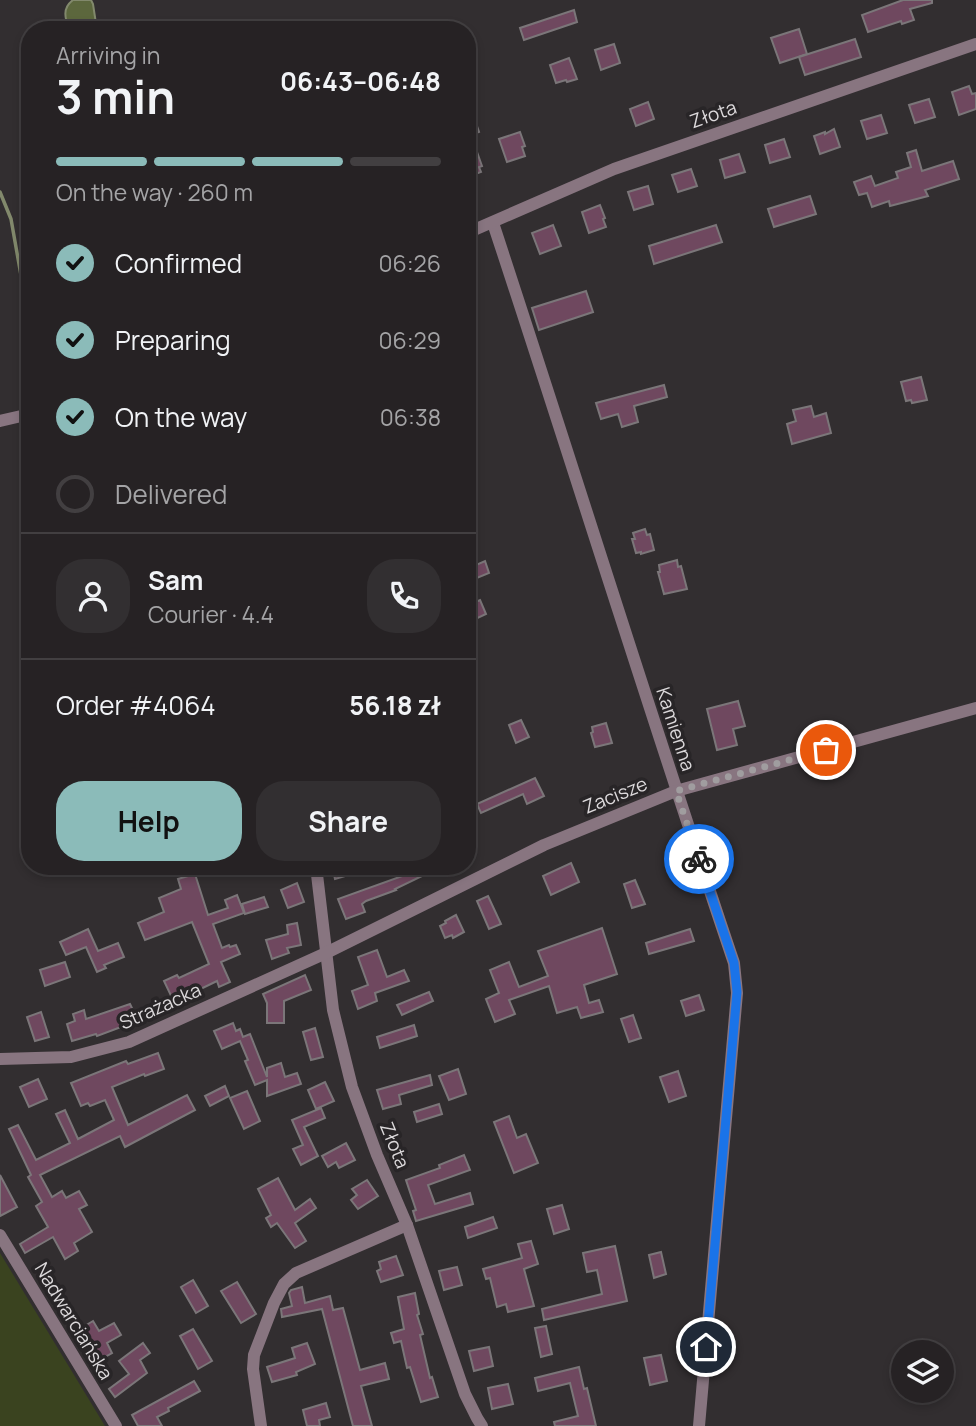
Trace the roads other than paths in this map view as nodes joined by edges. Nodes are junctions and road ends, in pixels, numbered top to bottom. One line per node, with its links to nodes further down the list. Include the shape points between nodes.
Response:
1 (976, 44): 2 (street, Złota, via 614,169)
2 (493, 223): 3 (street, Złota); 7 (street, Kamienna)
3 (476, 230)
4 (21, 416): 5 (street)
5 (0, 421)
6 (976, 708): 7 (street, Zacisze)
7 (676, 791): 9 (street, Zacisze, via 544,845); 16 (street, Kamienna, via 734,963 737,992)
8 (317, 875): 9 (street, Złota)
9 (326, 953): 10 (street, Strażacka, via 129,1042 71,1057); 11 (street, Złota, via 333,1010 352,1087)
10 (0, 1059)
11 (407, 1225): 14 (street, via 296,1273 284,1284 254,1355); 15 (street, Złota, via 465,1394)
12 (0, 1236): 13 (street, Nadwarciańska)
13 (116, 1426)
14 (261, 1426)
15 (482, 1426)
16 (699, 1426)

